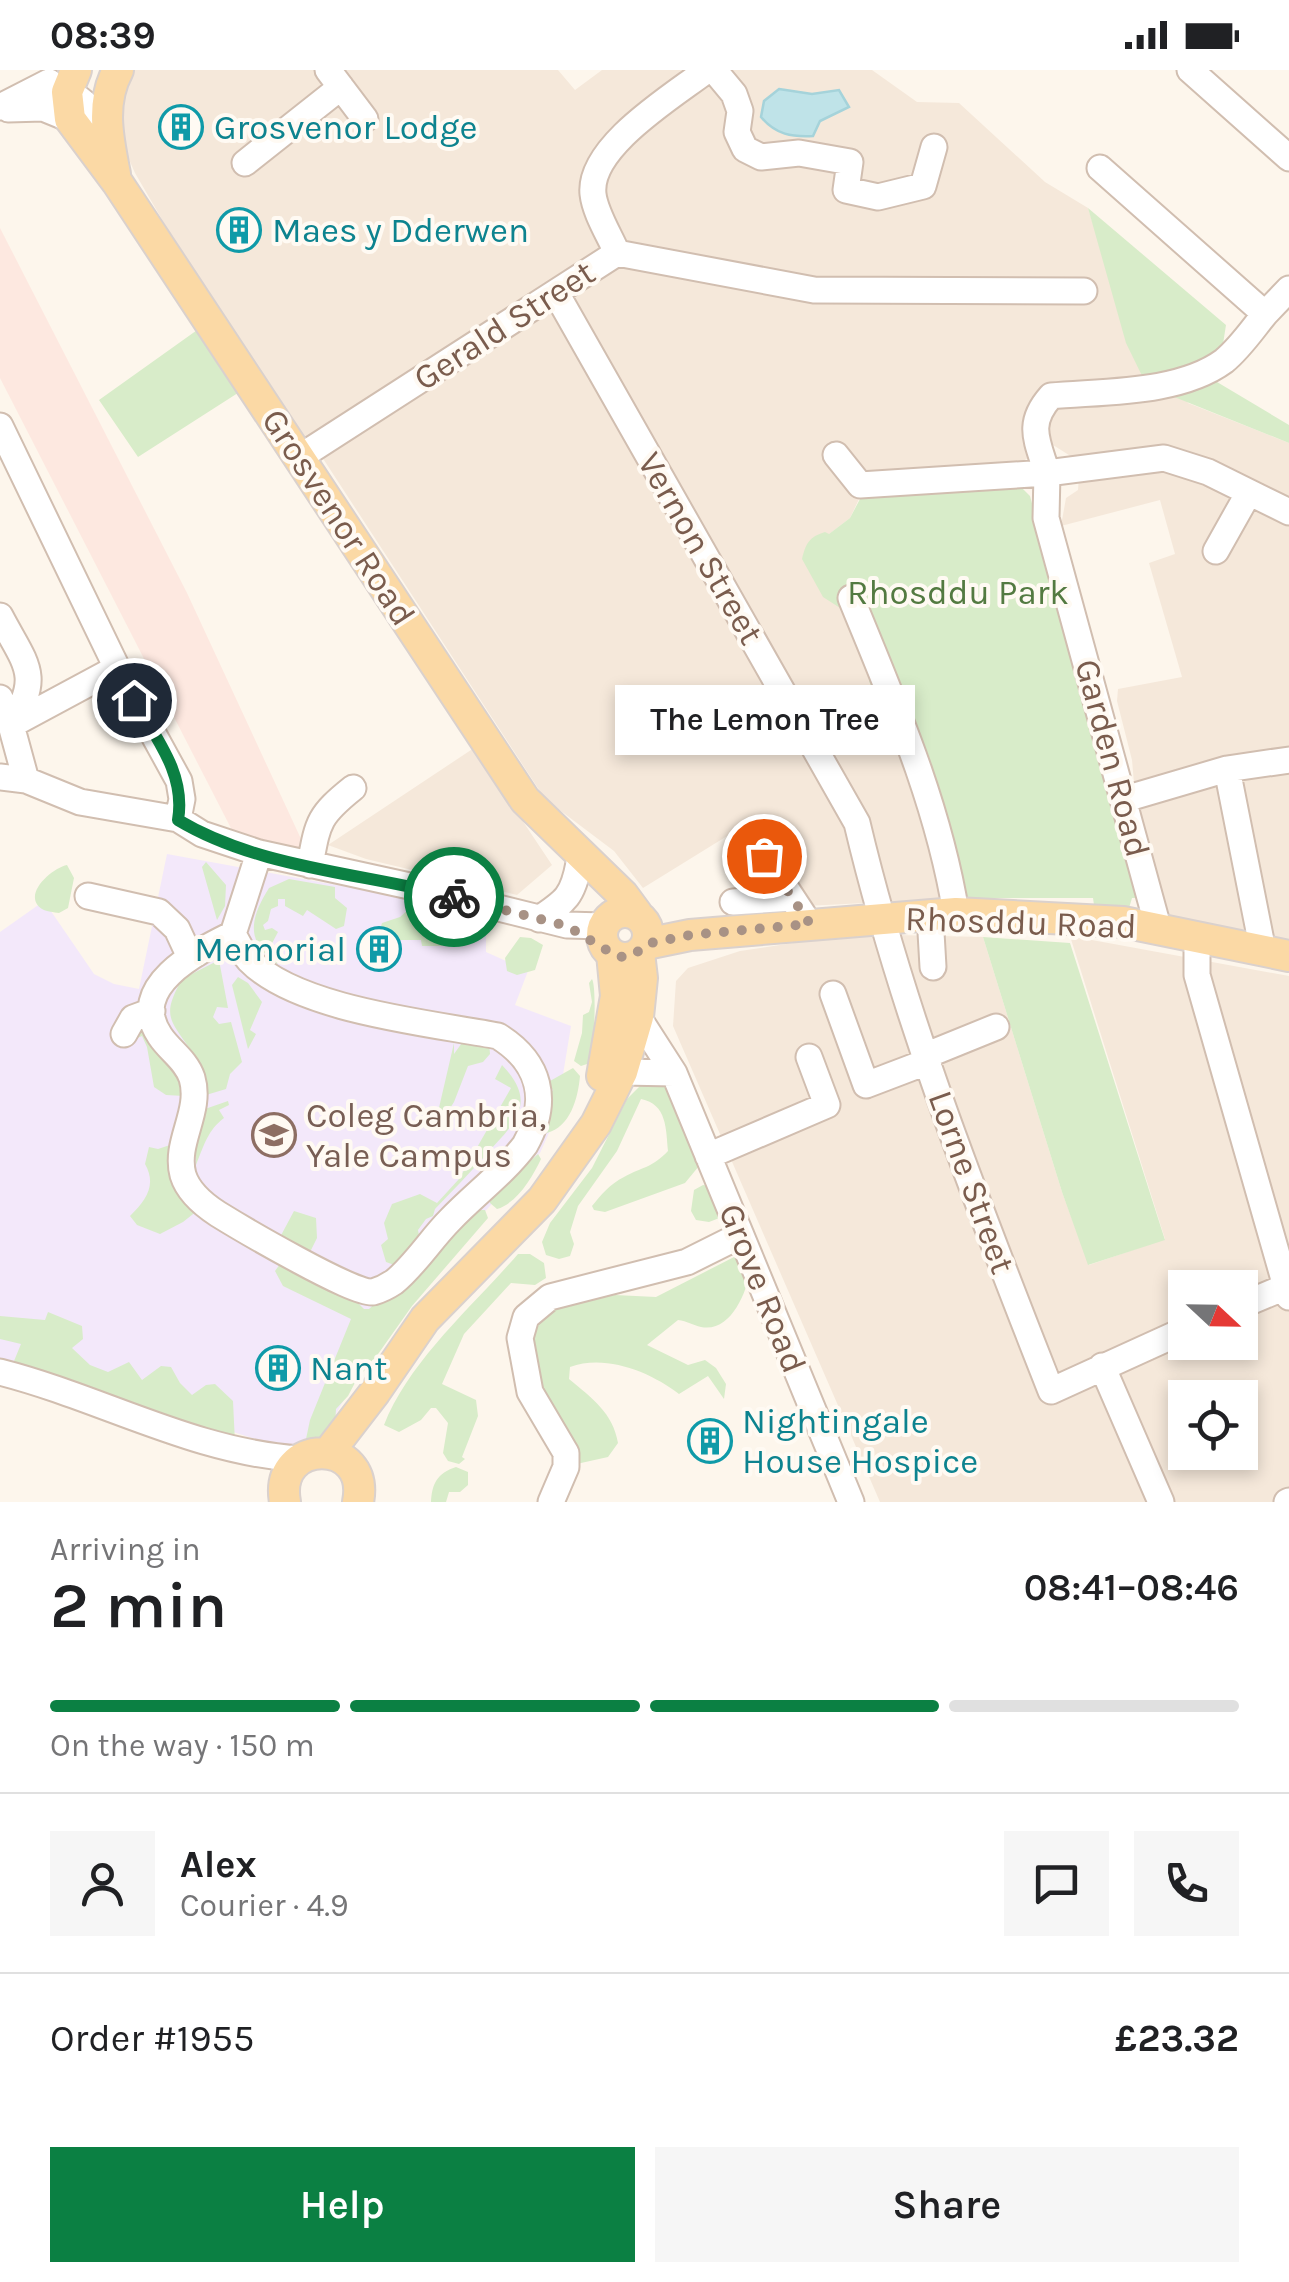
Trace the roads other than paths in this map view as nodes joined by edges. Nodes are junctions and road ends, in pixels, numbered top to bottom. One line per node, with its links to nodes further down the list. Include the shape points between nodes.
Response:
1 (118, 70): 9 (main road, Grosvenor Road, via 107,100)
2 (706, 70): 15 (street, via 624,134 600,162 592,194)
3 (714, 70): 10 (street, via 734,94 745,148 761,157 799,152 850,162 846,190 878,197 924,186)
4 (1190, 70): 11 (street)
5 (334, 78): 8 (street); 12 (street)
6 (71, 88): 7 (street, via 36,90); 7 (street, via 43,108); 9 (street, Grosvenor Road, via 92,108); 14 (main road, Grosvenor Road)
7 (0, 108)
8 (364, 119)
9 (107, 137): 14 (main road, Grosvenor Road)
10 (934, 147)
11 (1289, 158)
12 (245, 163)
13 (1100, 168): 19 (street)
14 (117, 182): 22 (main road, Grosvenor Road)
15 (616, 254): 17 (street, Gerald Street, via 814,290); 18 (street, Gerald Street)
16 (1289, 290): 19 (street, Garden Road)
17 (1084, 291)
18 (556, 293): 22 (street, Gerald Street); 47 (street, Vernon Street, via 857,823)
19 (1265, 314): 23 (street, Garden Road, via 1222,362 1154,390 1051,396 1034,428)
20 (0, 426): 29 (street)
21 (836, 455): 23 (street, via 860,485)
22 (300, 457): 40 (main road, Grosvenor Road, via 526,800)
23 (1046, 473): 24 (street, via 1164,458); 37 (street, Garden Road, via 1046,518)
24 (1248, 494): 25 (street); 26 (street)
25 (1289, 512)
26 (1217, 552)
27 (851, 598): 46 (street, via 920,770 948,867)
28 (0, 616): 31 (street, via 30,686)
29 (117, 668): 31 (street); 38 (street, via 178,781)
30 (0, 698): 31 (street)
31 (11, 725): 35 (street)
32 (1289, 760): 33 (street)
33 (1226, 770): 37 (street); 54 (street, via 1238,839)
34 (0, 778): 35 (street, Rhosddu Road)
35 (26, 780): 38 (street, Rhosddu Road, via 80,802)
36 (353, 788): 42 (street, via 326,810)
37 (1125, 798): 50 (street, Garden Road)
38 (178, 820): 39 (street, Rhosddu Road)
39 (258, 853): 42 (street, Rhosddu Road); 51 (street)
40 (574, 854): 48 (street, via 574,885 566,900); 52 (main road, Grosvenor Road, via 623,895)
41 (764, 856): 44 (street)
42 (310, 866): 48 (street, Rhosddu Road)
43 (88, 896): 55 (street, via 159,912 177,928)
44 (792, 898): 45 (street); 49 (street)
45 (733, 902)
46 (943, 914): 47 (main road, Rhosddu Road); 50 (main road, Rhosddu Road); 56 (street)
47 (879, 918): 49 (main road, Rhosddu Road); 63 (street, Lorne Street)
48 (539, 919): 52 (street, Rhosddu Road)
49 (810, 924): 52 (main road, Rhosddu Road)
50 (1158, 927): 53 (main road, Rhosddu Road)
51 (233, 934): 55 (street); 58 (street, via 248,959 286,984 344,1005 498,1036 516,1047 537,1078 526,1145 393,1282 366,1292 350,1286 192,1192 180,1163 194,1101 192,1079 158,1032)
52 (624, 935): 59 (main road, via 642,978); 66 (main road, via 608,1054)
53 (1197, 937): 54 (main road, Rhosddu Road); 69 (street, via 1197,975)
54 (1276, 953)
55 (190, 957): 58 (street, via 169,972)
56 (933, 967)
57 (834, 994): 63 (street, via 866,1084)
58 (152, 1010): 61 (street, via 133,1018)
59 (638, 1017): 64 (main road); 65 (street, Grove Road)
60 (996, 1027): 63 (street)
61 (124, 1034)
62 (808, 1058): 67 (street, via 827,1105)
63 (928, 1058): 72 (street, Lorne Street, via 1051,1391)
64 (622, 1072): 65 (street); 66 (main road)
65 (674, 1074): 67 (street, Grove Road)
66 (585, 1136): 75 (main road, via 542,1200 426,1319 376,1392)
67 (708, 1156): 68 (street, Grove Road)
68 (741, 1236): 77 (street, via 687,1262 550,1296 526,1317 520,1338 530,1392 566,1453); 78 (street, Grove Road)
69 (1287, 1292): 70 (street)
70 (1258, 1301)
71 (1168, 1337): 72 (street)
72 (1102, 1366): 79 (street)
73 (0, 1372): 74 (street)
74 (260, 1456): 75 (street); 76 (street)
75 (345, 1479): 76 (main road, via 286,1476)
76 (284, 1494)
77 (551, 1502)
78 (852, 1502)
79 (1161, 1502)

